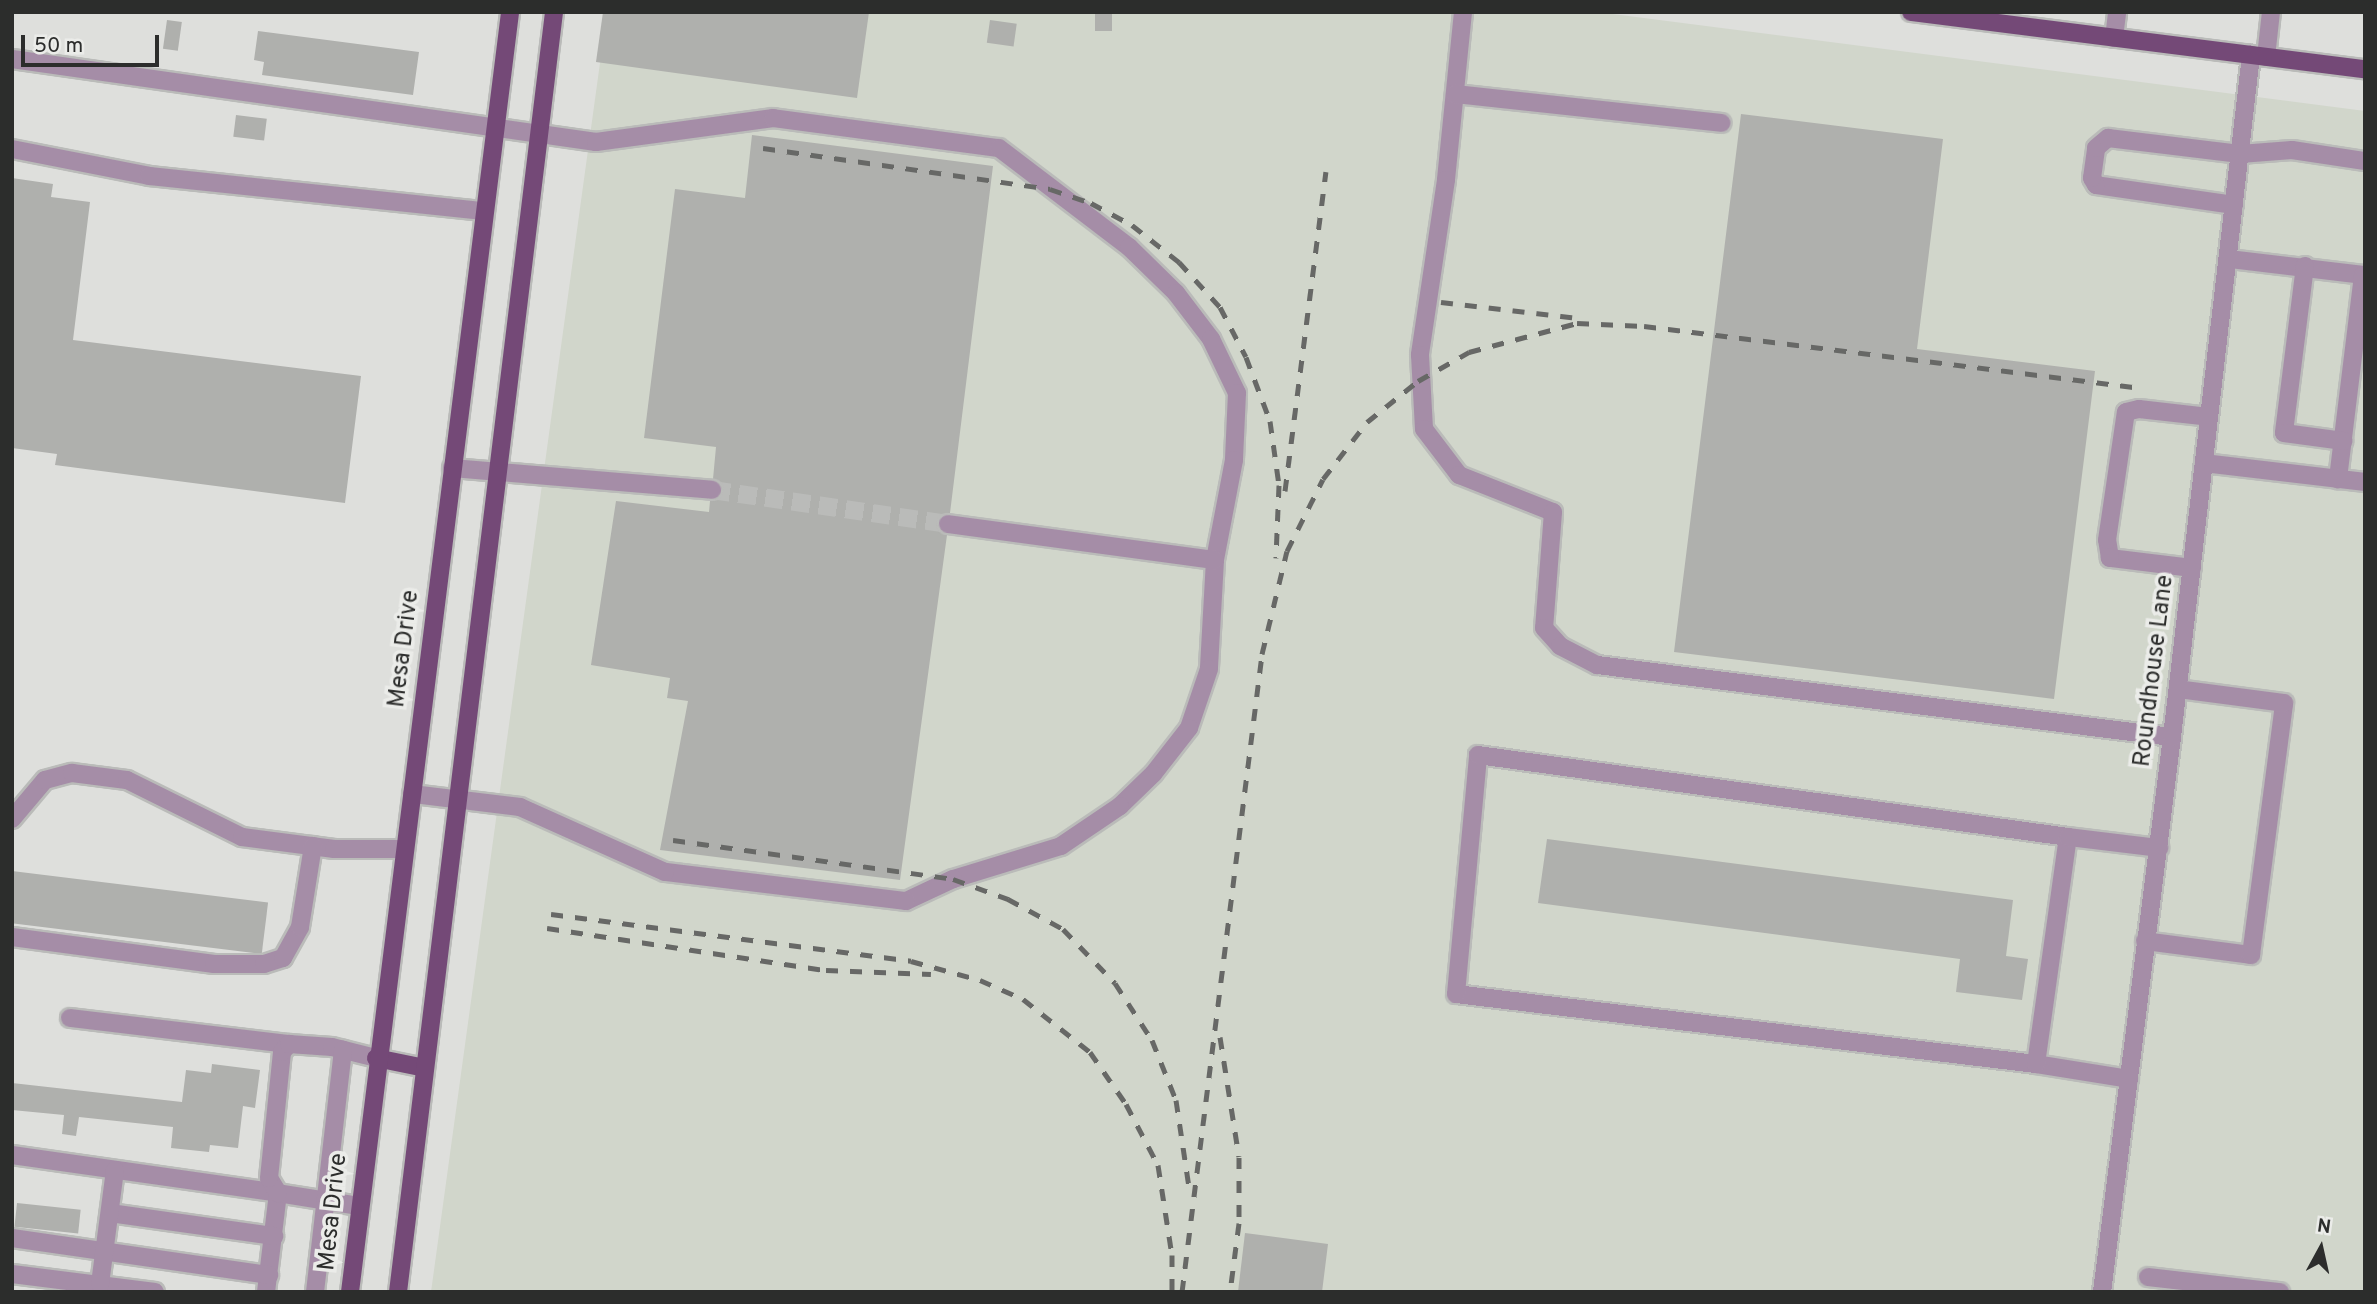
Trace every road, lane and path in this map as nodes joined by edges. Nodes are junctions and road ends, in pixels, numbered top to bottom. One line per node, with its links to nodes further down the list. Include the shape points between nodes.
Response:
1 (510, 12): 14 (main road, Mesa Drive)
2 (554, 12): 15 (main road)
3 (1463, 12): 12 (street)
4 (1911, 12): 7 (main road)
5 (2117, 12): 8 (street)
6 (2271, 12): 9 (street, Roundhouse Lane)
7 (2017, 19): 8 (main road)
8 (2114, 38): 9 (main road)
9 (2259, 56): 11 (main road); 17 (street, Roundhouse Lane)
10 (12, 59): 14 (street)
11 (2365, 69)
12 (1455, 94): 13 (street); 36 (street, via 1420,355 1424,429 1459,475 1553,512 1544,628 1560,646 1597,665)
13 (1721, 123)
14 (496, 129): 15 (street); 20 (main road, Mesa Drive)
15 (541, 136): 28 (main road); 33 (street, via 596,142 773,118 999,148 1129,247 1176,293 1212,339 1237,393 1234,460)
16 (12, 149): 20 (street, via 149,176)
17 (2240, 154): 18 (street, via 2292,150); 19 (street, Roundhouse Lane); 19 (street, via 2108,138 2096,148 2092,178 2106,188)
18 (2365, 161)
19 (2234, 205): 21 (street, Roundhouse Lane)
20 (484, 211): 27 (main road, Mesa Drive)
21 (2228, 260): 22 (street); 24 (street, Roundhouse Lane)
22 (2305, 266): 23 (street); 25 (street, via 2284,433)
23 (2364, 269): 25 (street)
24 (2209, 417): 26 (street, Roundhouse Lane); 34 (street, via 2139,409 2126,412 2107,540 2110,558)
25 (2343, 441): 29 (street)
26 (2204, 463): 29 (street); 34 (street, Roundhouse Lane)
27 (452, 468): 28 (street); 37 (main road, Mesa Drive)
28 (499, 470): 31 (street); 38 (main road)
29 (2337, 479): 30 (street)
30 (2365, 482)
31 (712, 490)
32 (948, 524): 33 (street)
33 (1215, 560): 38 (street, via 1209,669 1189,727 1153,774 1120,806 1061,846 953,879 906,901 665,872 520,807)
34 (2192, 568): 35 (street, Roundhouse Lane)
35 (2178, 689): 36 (street, Roundhouse Lane); 45 (street, via 2284,703 2251,955)
36 (2172, 737): 42 (street, Roundhouse Lane)
37 (412, 794): 38 (street); 43 (main road, Mesa Drive)
38 (458, 798): 51 (main road)
39 (12, 819): 41 (street, via 45,779 72,773 127,780 242,837)
40 (2068, 837): 42 (street); 50 (street); 50 (street, via 1478,755 1456,994)
41 (313, 846): 43 (street); 44 (street, via 300,927 284,958 264,964 214,964)
42 (2159, 848): 45 (street, Roundhouse Lane)
43 (405, 849): 49 (main road, Mesa Drive)
44 (12, 937)
45 (2146, 941): 52 (street, Roundhouse Lane)
46 (69, 1018): 47 (street)
47 (289, 1044): 48 (street); 55 (street, via 282,1052 269,1178)
48 (343, 1050): 49 (street); 56 (street)
49 (376, 1058): 51 (main road); 57 (main road, Mesa Drive)
50 (2036, 1064): 52 (street)
51 (425, 1068): 69 (main road)
52 (2129, 1079): 70 (street, Roundhouse Lane)
53 (12, 1154): 54 (street)
54 (115, 1170): 55 (street); 58 (street)
55 (278, 1193): 56 (street); 59 (street)
56 (326, 1202): 57 (street); 67 (street)
57 (359, 1206): 68 (main road, Mesa Drive)
58 (110, 1213): 59 (street); 61 (street)
59 (274, 1236): 64 (street)
60 (12, 1238): 61 (street)
61 (105, 1250): 64 (street); 65 (street)
62 (12, 1274): 65 (street)
63 (2148, 1277): 71 (street)
64 (267, 1283)
65 (100, 1284): 66 (street)
66 (155, 1292)
67 (315, 1292)
68 (350, 1292)
69 (398, 1292)
70 (2102, 1292)
71 (2280, 1292)

